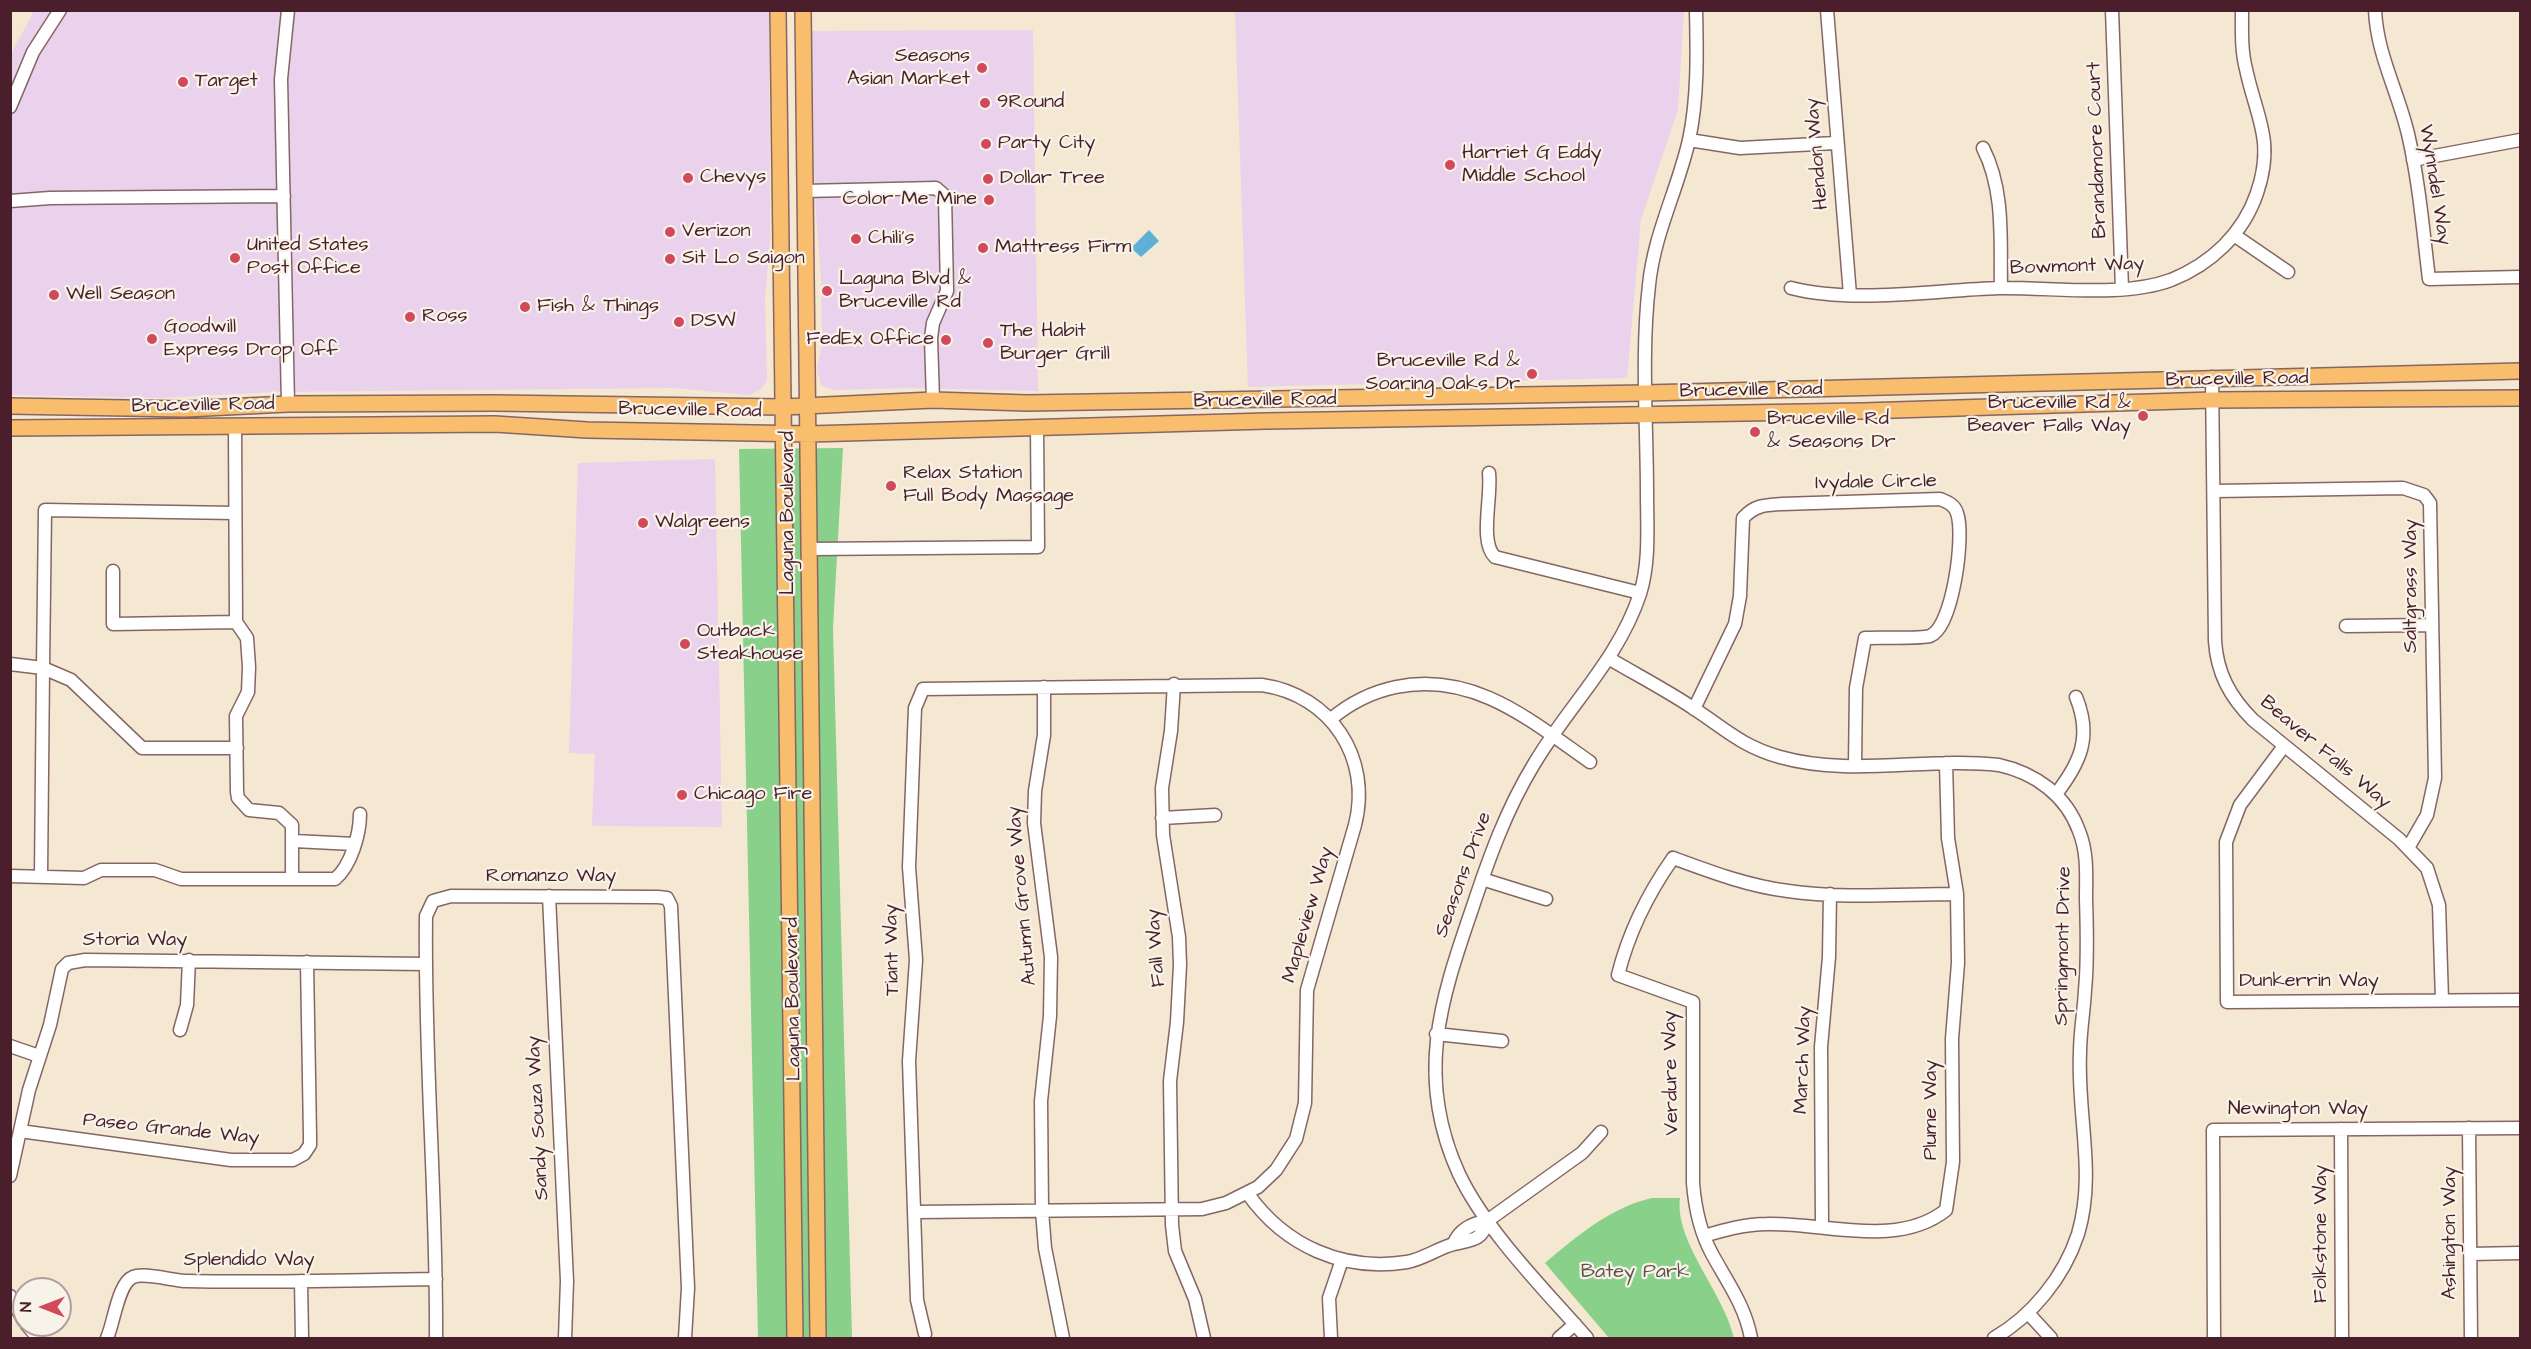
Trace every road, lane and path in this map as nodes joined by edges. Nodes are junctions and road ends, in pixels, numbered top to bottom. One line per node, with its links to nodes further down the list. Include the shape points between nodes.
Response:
1 (60, 10): 11 (street, via 33,52)
2 (288, 10): 18 (street, via 281,59)
3 (778, 10): 36 (main road, Laguna Boulevard)
4 (792, 10): 10 (main road)
5 (1696, 10): 12 (street, Seasons Drive, via 1696,82)
6 (1827, 10): 14 (street, Hendon Way)
7 (2112, 10): 25 (street, Brandamore Court)
8 (2242, 10): 20 (street, Bowmont Way, via 2244,57 2262,120 2265,156 2254,203)
9 (2375, 10): 16 (street, Wynndel Way, via 2380,51)
10 (803, 18): 17 (main road, Laguna Boulevard)
11 (10, 107)
12 (1689, 140): 14 (street, via 1740,148); 29 (street, Seasons Drive, via 1653,258 1646,325)
13 (2520, 140): 16 (street)
14 (1836, 143): 26 (street, Hendon Way)
15 (1983, 148): 24 (street, via 1998,189)
16 (2413, 160): 22 (street, Wynndel Way, via 2429,279)
17 (804, 191): 31 (street, via 936,188 945,196 947,291 931,338); 35 (main road, Laguna Boulevard)
18 (284, 196): 19 (street); 33 (street)
19 (10, 201)
20 (2234, 235): 21 (street); 25 (street, Bowmont Way, via 2221,250 2191,271 2157,284)
21 (2288, 272)
22 (2520, 277)
23 (1791, 288): 26 (street, Bowmont Way)
24 (2001, 288): 25 (street, Bowmont Way); 26 (street, Bowmont Way)
25 (2122, 289)
26 (1850, 295)
27 (2520, 371): 28 (main road, Bruceville Road)
28 (2212, 377): 29 (main road, Bruceville Road); 32 (street, Beaver Falls Way)
29 (1646, 393): 31 (main road, Bruceville Road, via 1027,403); 37 (street, Seasons Drive)
30 (2520, 399): 32 (main road, Bruceville Road)
31 (933, 400): 35 (main road, Bruceville Road)
32 (2212, 400): 37 (main road, Bruceville Road); 45 (street, Beaver Falls Way)
33 (288, 404): 34 (main road, Bruceville Road, via 185,409); 36 (main road, Bruceville Road); 41 (main road, via 272,417 175,421)
34 (10, 406)
35 (809, 406): 36 (main road, Bruceville Road); 43 (main road, Laguna Boulevard)
36 (783, 407): 42 (main road, Laguna Boulevard)
37 (1647, 414): 39 (main road, Bruceville Road); 49 (street, Seasons Drive, via 1646,555)
38 (235, 427): 41 (main road, Bruceville Road); 42 (main road, Bruceville Road, via 495,423 587,430); 46 (street)
39 (1036, 427): 43 (main road, Bruceville Road); 47 (street, via 1038,547)
40 (10, 428): 41 (main road, Bruceville Road)
41 (152, 428)
42 (783, 434): 43 (main road, Bruceville Road); 119 (main road, Laguna Boulevard)
43 (808, 434): 47 (main road, Laguna Boulevard)
44 (1489, 473): 49 (street, via 1491,499 1485,537 1488,551 1495,557)
45 (2215, 491): 51 (street, Saltgrass Way, via 2403,488 2424,495 2432,512); 63 (street, Beaver Falls Way, via 2218,666 2235,701)
46 (235, 513): 50 (street); 55 (street, via 45,510)
47 (810, 549): 120 (main road, Laguna Boulevard)
48 (113, 572): 50 (street, via 113,624)
49 (1640, 593): 53 (street, Seasons Drive)
50 (236, 622): 64 (street, via 247,638 249,667 248,692 236,716)
51 (2430, 625): 52 (street); 74 (street, Saltgrass Way, via 2433,791 2424,820)
52 (2346, 626)
53 (1610, 658): 60 (street, Springmont Drive); 62 (street, Seasons Drive)
54 (10, 664): 55 (street)
55 (43, 668): 64 (street, via 71,680 142,748); 76 (street)
56 (1174, 684): 57 (street, Mapleview Way); 61 (street, Mapleview Way, via 1275,687 1300,696); 71 (street, Fall Way)
57 (1044, 687): 58 (street, Mapleview Way); 101 (street, Autumn Grove Way, via 1044,735 1034,823 1051,957 1050,1016 1041,1101)
58 (923, 689): 102 (street, Tiant Way, via 915,708 909,867 916,960 909,1061)
59 (2076, 697): 68 (street, via 2084,738 2077,762)
60 (1694, 708): 67 (street, Springmont Drive, via 1735,739 1758,750 1803,762); 67 (street, Ivydale Circle, via 1735,624 1743,518 1751,509 1760,505 1940,500 1951,504 1958,513 1958,556 1951,599 1941,628 1929,637 1865,638 1856,688)
61 (1331, 719): 62 (street, via 1378,692 1417,684 1444,684 1495,699); 99 (street, Mapleview Way, via 1355,760 1359,812 1306,990 1306,1090 1300,1127 1291,1150 1276,1170)
62 (1552, 736): 65 (street); 78 (street, Seasons Drive, via 1504,818)
63 (2284, 746): 74 (street, Beaver Falls Way); 86 (street, Dunkerrin Way, via 2240,805 2226,842 2227,1002)
64 (237, 748): 72 (street, via 238,798 255,812 285,816 292,825)
65 (1590, 762)
66 (1946, 763): 67 (street, Springmont Drive); 68 (street, Springmont Drive, via 1986,763 2011,768 2035,778); 80 (street, Plume Way, via 1948,838)
67 (1855, 765)
68 (2056, 794): 111 (street, Springmont Drive, via 2074,819 2086,855 2080,1086 2087,1182 2084,1208 2070,1253 2046,1293)
69 (360, 814): 73 (street)
70 (1215, 815): 71 (street)
71 (1162, 818): 100 (street, Fall Way, via 1180,965 1170,1081)
72 (294, 841): 73 (street); 77 (street)
73 (354, 844): 77 (street, via 335,879)
74 (2408, 848): 86 (street, Beaver Falls Way, via 2427,868 2437,892)
75 (10, 876): 76 (street)
76 (41, 876): 77 (street, via 84,878 101,870 155,870 181,879)
77 (292, 879)
78 (1482, 879): 82 (street); 89 (street, Seasons Drive, via 1447,982)
79 (1830, 894): 80 (street, Verdure Way); 104 (street, March Way, via 1821,1047); 105 (street, Verdure Way, via 1750,884 1673,858 1642,907 1625,948 1618,975 1693,1002 1693,1183)
80 (1957, 894): 104 (street, Plume Way, via 1958,963 1951,1069 1953,1154 1946,1210 1934,1219 1893,1229)
81 (549, 896): 85 (street, Romanzo Way, via 451,896 433,901 426,916); 117 (street, Sandy Souza Way, via 567,1281); 118 (street, Romanzo Way, via 658,897 667,898 671,906 688,1288)
82 (1546, 899)
83 (189, 960): 84 (street, Storia Way); 88 (street, via 187,1005); 92 (street, Storia Way, via 68,963 62,969)
84 (307, 962): 85 (street, Storia Way); 96 (street, Paseo Grande Way, via 310,1145 304,1154 293,1160 231,1160)
85 (426, 964): 109 (street, Romanzo Way, via 425,1034 431,1088)
86 (2442, 1000): 87 (street, Dunkerrin Way)
87 (2520, 1000)
88 (180, 1030)
89 (1436, 1034): 90 (street); 103 (street, Seasons Drive, via 1437,1095 1442,1123 1459,1174)
90 (1502, 1041)
91 (10, 1046): 92 (street)
92 (39, 1056): 96 (street, Storia Way)
93 (2469, 1128): 94 (street, Newington Way); 95 (street, Newington Way); 107 (street, Ashington Way)
94 (2520, 1128)
95 (2341, 1129): 129 (street, Newington Way, via 2213,1130); 130 (street, Folkstone Way)
96 (20, 1131): 98 (street, Storia Way)
97 (1601, 1132): 103 (street, via 1582,1153)
98 (10, 1176)
99 (1248, 1194): 100 (street, Mapleview Way, via 1214,1207); 108 (street, via 1284,1233)
100 (1171, 1210): 101 (street, Mapleview Way); 122 (street, Fall Way, via 1175,1251 1195,1299)
101 (1042, 1211): 102 (street, Mapleview Way); 121 (street, Autumn Grove Way, via 1045,1248)
102 (916, 1212): 113 (street, Tiant Way, via 917,1300)
103 (1488, 1221): 108 (street, via 1485,1230 1473,1240 1461,1245 1454,1243 1409,1261 1382,1264); 112 (street, Seasons Drive)
104 (1822, 1227): 105 (street, Plume Way, via 1754,1224)
105 (1704, 1236): 126 (street, Verdure Way, via 1739,1299)
106 (2520, 1253): 107 (street)
107 (2470, 1254): 131 (street, Ashington Way)
108 (1342, 1260): 123 (street, via 1329,1298)
109 (436, 1278): 110 (street, Splendido Way); 116 (street, Romanzo Way)
110 (301, 1281): 114 (street, Splendido Way, via 194,1282 132,1277 121,1289); 115 (street)
111 (2028, 1313): 127 (street, Springmont Drive); 128 (street)
112 (1575, 1324): 124 (street); 125 (street, Seasons Drive)
113 (925, 1334)
114 (107, 1338)
115 (302, 1338)
116 (436, 1338)
117 (566, 1338)
118 (685, 1338)
119 (795, 1338)
120 (818, 1338)
121 (1063, 1338)
122 (1204, 1338)
123 (1331, 1338)
124 (1559, 1338)
125 (1587, 1338)
126 (1751, 1338)
127 (1994, 1338)
128 (2051, 1338)
129 (2214, 1338)
130 (2342, 1338)
131 (2471, 1338)

